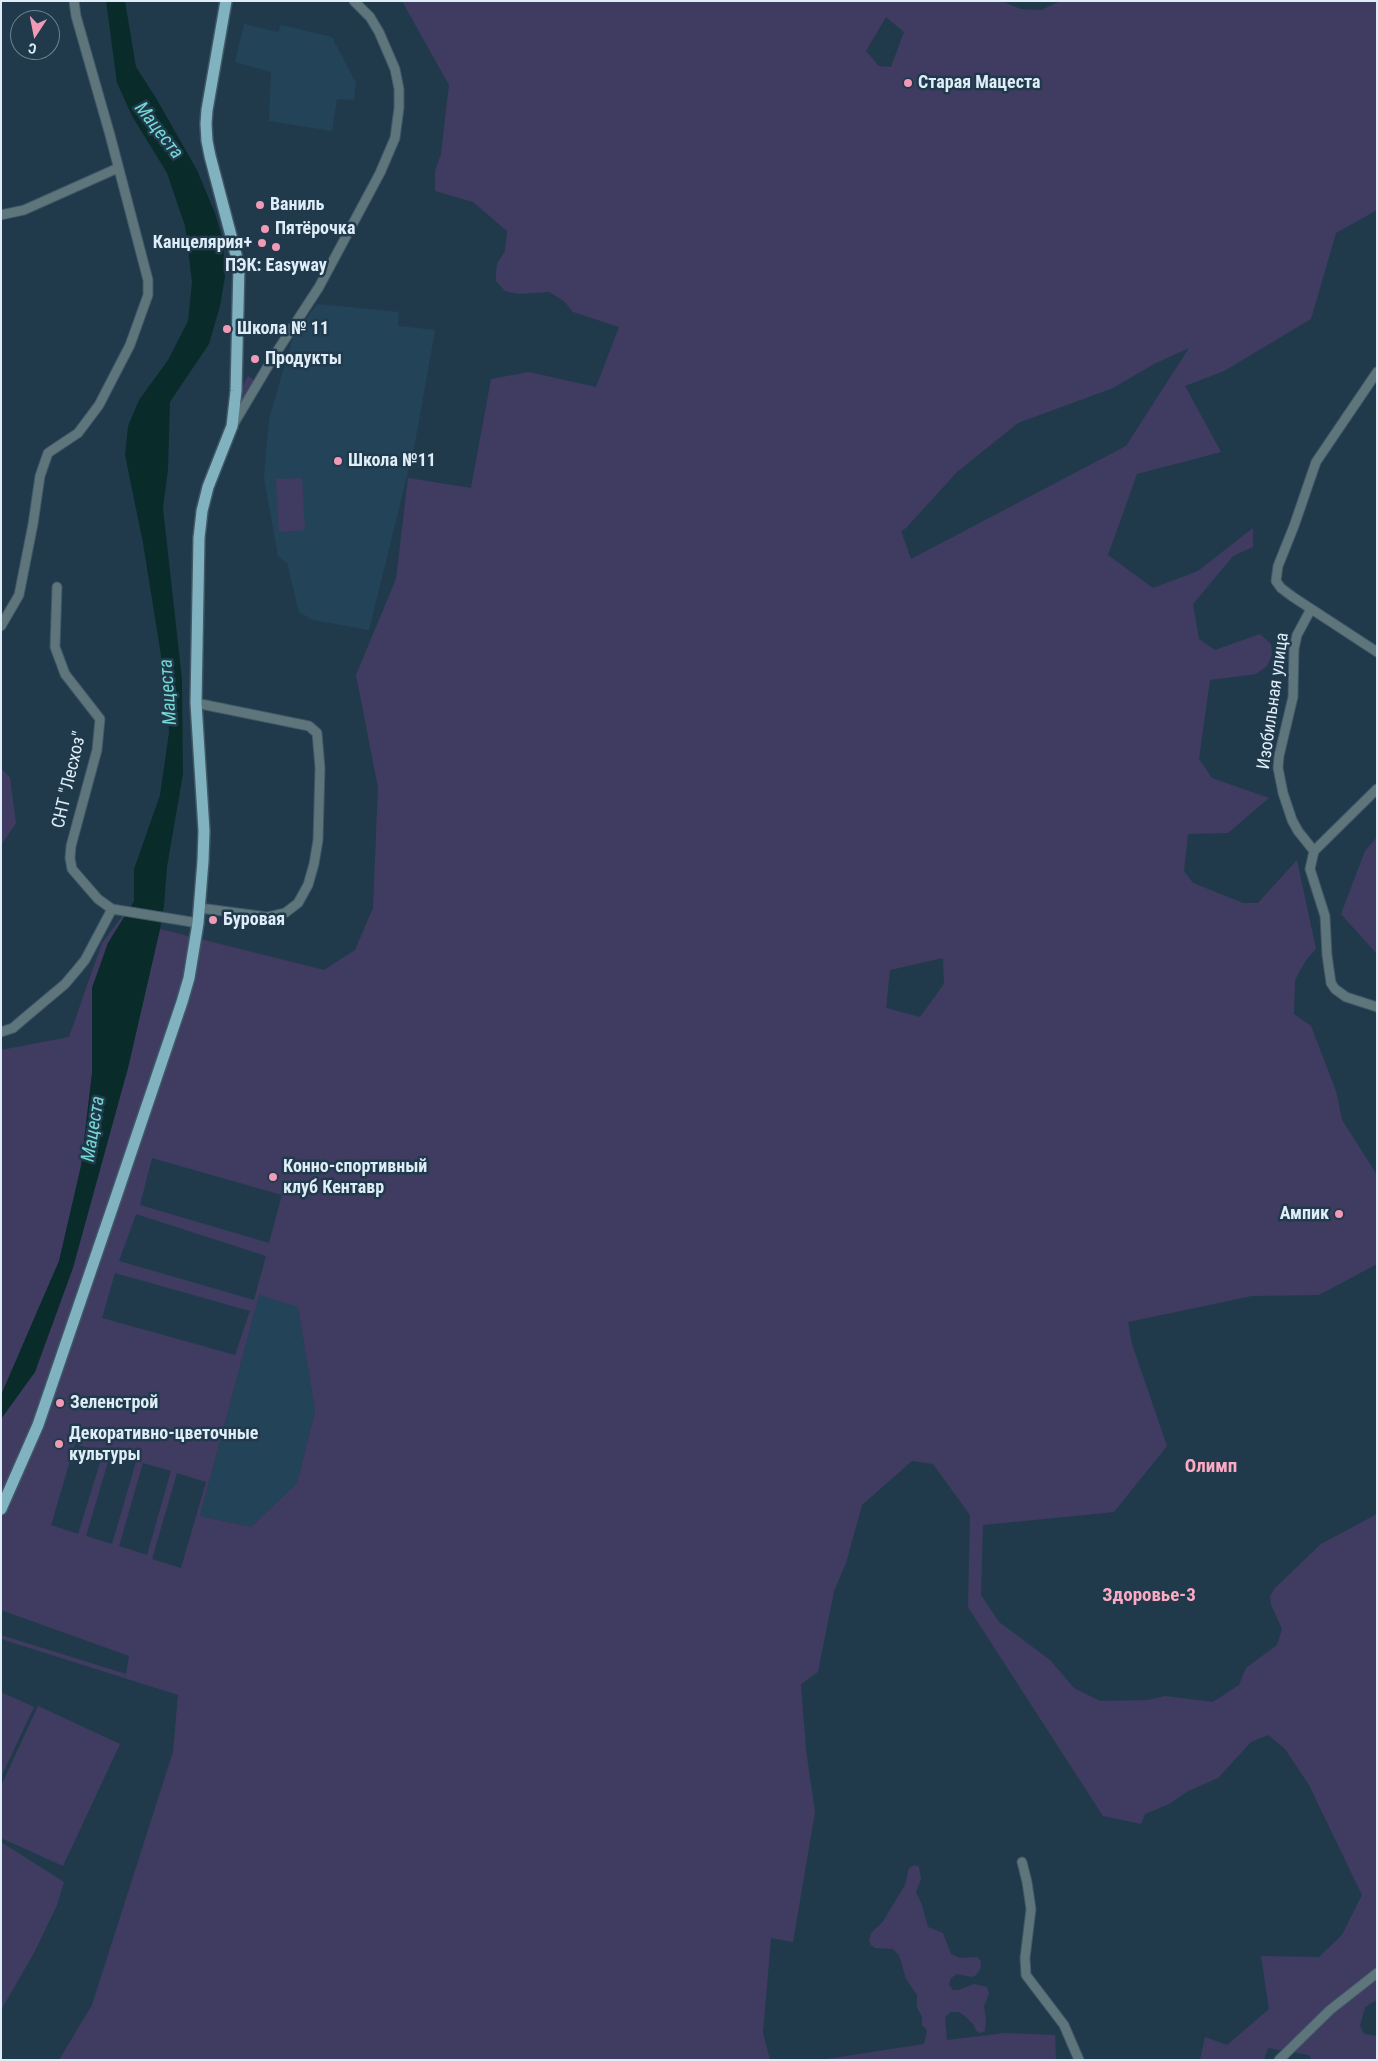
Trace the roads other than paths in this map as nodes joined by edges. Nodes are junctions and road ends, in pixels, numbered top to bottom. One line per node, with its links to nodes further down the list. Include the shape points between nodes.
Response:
1 (74, 1): 4 (street)
2 (226, 1): 7 (main road, via 206,124 210,156 239,266)
3 (354, 1): 7 (street, via 379,32 395,70 399,89 395,138 380,173 319,287)
4 (118, 168): 5 (street, via 24,210); 10 (street, via 148,280 148,295 130,345 99,404 78,434 48,453 40,476 19,595)
5 (1, 215)
6 (1377, 372): 9 (street, via 1316,462 1278,566 1276,581 1281,588)
7 (232, 426): 12 (main road, via 202,511 198,558)
8 (57, 587): 16 (street, СНТ "Лесхоз", via 55,647 65,674 100,719 96,758 71,846 72,869 98,899)
9 (1311, 609): 11 (street); 14 (street, Изобильная улица, via 1297,635 1294,649 1293,697 1278,768 1292,820)
10 (1, 626)
11 (1377, 652)
12 (196, 703): 15 (main road, via 204,831); 15 (street, via 309,726 319,740 320,768 318,840 308,885 298,903 285,913 266,918)
13 (1377, 789): 14 (street)
14 (1314, 851): 18 (street, via 1310,870 1325,916 1331,983 1346,997)
15 (200, 908): 17 (main road)
16 (116, 910): 17 (street); 19 (street, via 86,960 65,984 22,1021)
17 (198, 923): 20 (main road, via 182,1002 123,1178 38,1424)
18 (1377, 1007)
19 (1, 1032)
20 (1, 1509)
21 (1022, 1862): 23 (street, via 1031,1909 1026,1974 1064,2025)
22 (1377, 1974): 24 (street, via 1330,2010)
23 (1079, 2060)
24 (1279, 2060)

